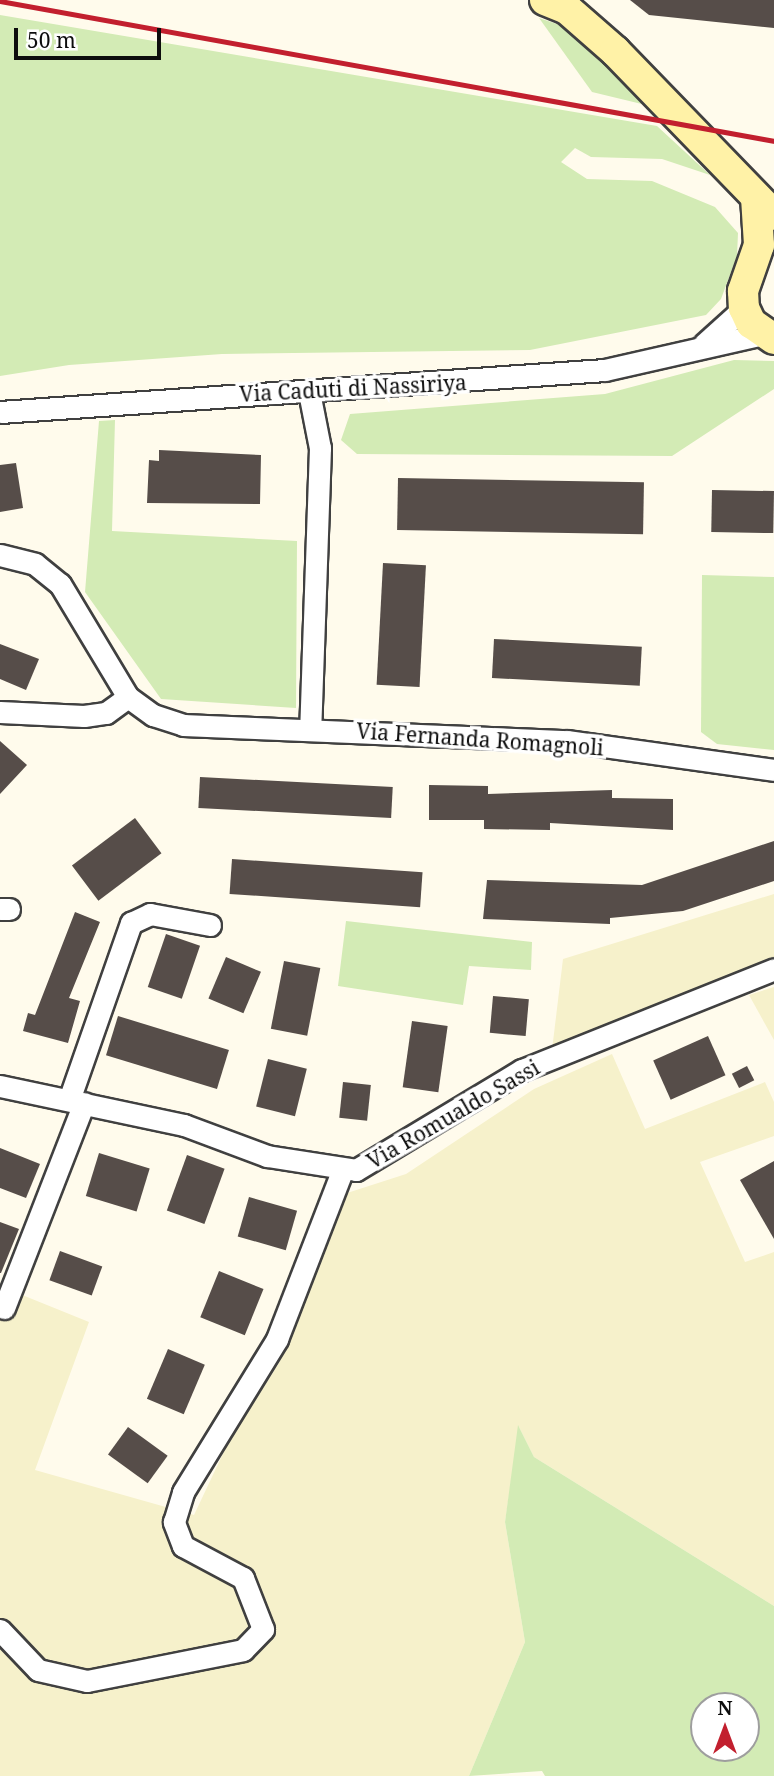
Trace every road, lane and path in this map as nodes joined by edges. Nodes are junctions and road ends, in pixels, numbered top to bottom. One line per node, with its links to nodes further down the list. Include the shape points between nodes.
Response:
1 (545, 0): 2 (main road, via 567,9 615,51)
2 (765, 206): 4 (main road, via 759,245)
3 (774, 252): 4 (main road)
4 (748, 274): 5 (main road)
5 (744, 308): 6 (main road); 7 (street, Via Caduti di Nassiriya)
6 (769, 337): 7 (street, Via Caduti di Nassiriya)
7 (703, 346): 8 (street, Via Caduti di Nassiriya, via 605,370)
8 (309, 392): 9 (street, Via Caduti di Nassiriya); 13 (street, via 320,448)
9 (0, 412)
10 (0, 555): 11 (street, Via Fernanda Romagnoli, via 34,564 60,584)
11 (128, 697): 12 (street, via 106,713 83,716); 13 (street, Via Fernanda Romagnoli, via 153,715 183,725)
12 (0, 712)
13 (310, 729): 14 (street, Via Fernanda Romagnoli, via 568,741)
14 (774, 771)
15 (209, 925): 18 (street, via 150,914 131,923)
16 (774, 969): 19 (street, Via Romualdo Sassi, via 522,1070 391,1154)
17 (0, 1086): 18 (street, Via Romualdo Sassi)
18 (76, 1102): 19 (street, Via Romualdo Sassi, via 184,1125 267,1156); 20 (street)
19 (343, 1169): 21 (street, via 277,1339 183,1492 174,1522 183,1546 243,1578 262,1629 243,1650 87,1681 38,1670)
20 (4, 1308)
21 (0, 1630)

